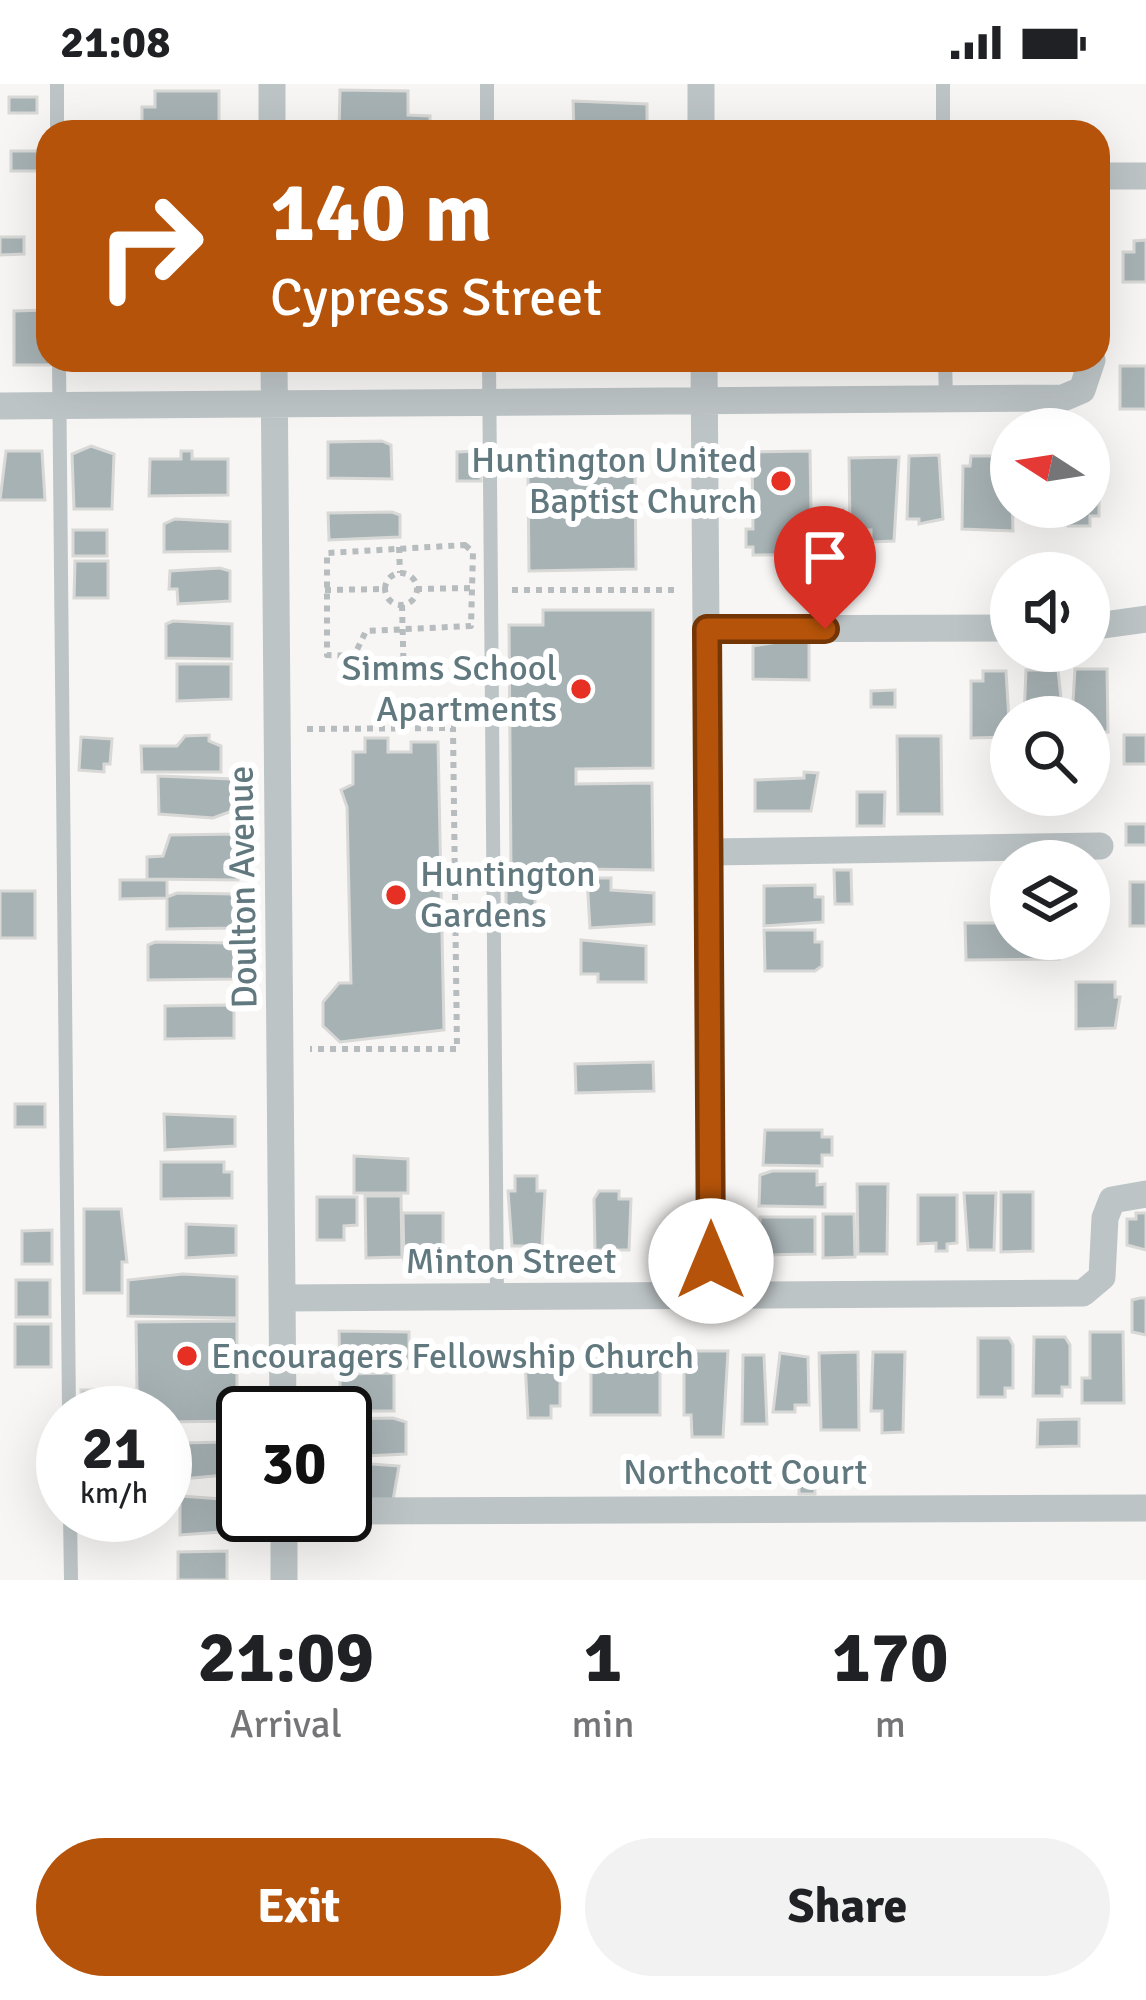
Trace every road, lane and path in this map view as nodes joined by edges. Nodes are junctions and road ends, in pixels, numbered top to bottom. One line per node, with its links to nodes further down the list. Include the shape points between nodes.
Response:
1 (57, 84): 6 (lane)
2 (272, 84): 7 (street)
3 (487, 84): 8 (lane)
4 (701, 84): 9 (street)
5 (943, 84): 10 (lane)
6 (57, 120)
7 (272, 120)
8 (487, 120)
9 (701, 120)
10 (943, 120)
11 (1110, 176): 12 (street)
12 (1146, 176)
13 (59, 372): 23 (lane)
14 (274, 372): 22 (street, Doulton Avenue)
15 (489, 372): 20 (lane)
16 (704, 372): 21 (street)
17 (946, 372): 19 (lane)
18 (1087, 372): 19 (street, via 1082,390 1063,398)
19 (946, 399): 21 (street)
20 (489, 401): 21 (street); 22 (street); 46 (lane)
21 (704, 401): 37 (street)
22 (274, 402): 23 (street); 47 (street, Doulton Avenue)
23 (59, 405): 24 (street); 48 (lane)
24 (0, 406)
25 (399, 547): 26 (path); 27 (path, via 470,547); 30 (path, via 330,551)
26 (400, 573): 28 (path); 29 (path)
27 (473, 588): 29 (path); 38 (path, via 470,627)
28 (385, 589): 30 (path); 33 (path)
29 (416, 589): 33 (path)
30 (325, 590): 38 (path, via 329,657 356,655 364,632)
31 (504, 590): 32 (path)
32 (677, 590)
33 (402, 604): 38 (path)
34 (1146, 619): 35 (street)
35 (1110, 624)
36 (990, 628): 37 (street)
37 (707, 629): 42 (street)
38 (403, 630): 39 (path)
39 (404, 683)
40 (307, 729): 43 (path, via 453,728 457,1049)
41 (990, 848): 42 (street)
42 (708, 852): 45 (street)
43 (310, 1049)
44 (1146, 1194): 45 (street, Minton Street, via 1120,1196 1108,1208 1098,1285 1083,1293)
45 (711, 1296): 46 (street, Minton Street)
46 (497, 1297): 47 (street, Minton Street)
47 (283, 1298): 49 (street, Doulton Avenue)
48 (69, 1386)
49 (283, 1386)
50 (1146, 1508): 51 (street, Northcott Court)
51 (372, 1511)
52 (70, 1542): 54 (lane)
53 (284, 1542): 55 (street)
54 (70, 1580)
55 (284, 1580)

